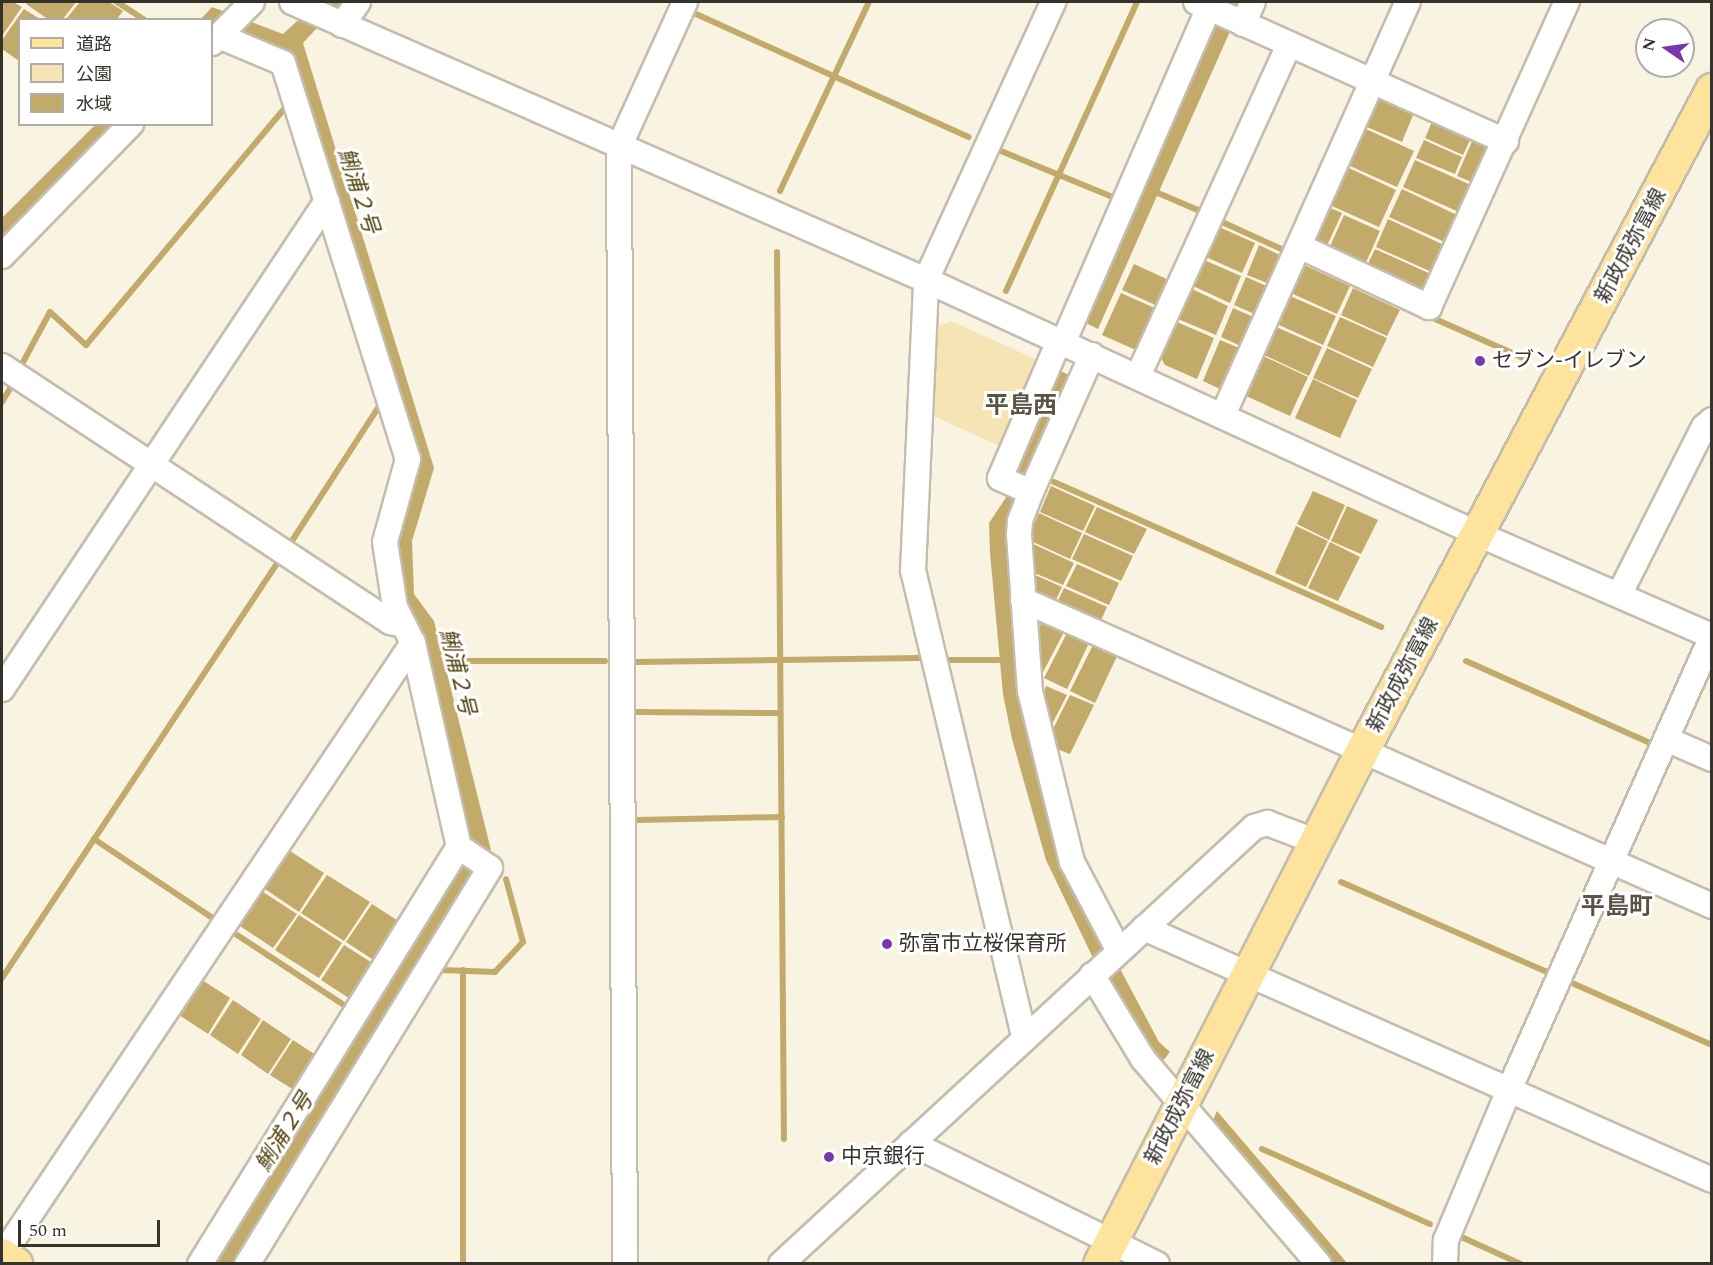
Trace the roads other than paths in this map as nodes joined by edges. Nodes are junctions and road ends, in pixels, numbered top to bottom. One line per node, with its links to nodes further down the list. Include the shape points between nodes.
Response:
1 (358, 2): 10 (street)
2 (685, 2): 17 (street)
3 (1053, 2): 21 (street)
4 (1253, 2): 9 (street)
5 (1408, 2): 13 (street)
6 (1567, 2): 16 (street)
7 (297, 4): 10 (street)
8 (250, 5): 11 (street)
9 (1219, 11): 12 (street); 22 (street)
10 (338, 23): 17 (street)
11 (219, 36): 18 (street, via 283,63)
12 (1289, 44): 13 (street); 25 (street)
13 (1372, 82): 16 (street); 19 (street)
14 (1709, 104): 30 (main road, 新政成弥富線)
15 (129, 126): 20 (street)
16 (1506, 141): 19 (street, via 1430,307)
17 (619, 147): 21 (street); 57 (street)
18 (327, 201): 28 (street); 33 (street, via 408,459 385,542 395,606)
19 (1299, 246): 26 (street)
20 (2, 256)
21 (926, 280): 22 (street); 47 (street, via 913,571)
22 (1061, 342): 23 (street); 29 (street, via 1000,478)
23 (1092, 355): 25 (street); 29 (street)
24 (2, 366): 28 (street)
25 (1138, 376): 26 (street)
26 (1223, 415): 30 (street)
27 (1712, 420): 31 (street, via 1704,427)
28 (151, 464): 33 (street); 35 (street)
29 (1021, 487): 32 (street)
30 (1478, 534): 31 (street); 37 (main road, 新政成弥富線)
31 (1620, 595): 34 (street)
32 (1023, 600): 37 (street); 44 (street, via 1030,691 1072,862)
33 (408, 634): 40 (street); 53 (street)
34 (1712, 636): 36 (street)
35 (2, 688)
36 (1666, 739): 38 (street); 41 (street)
37 (1362, 752): 39 (main road, 新政成弥富線); 41 (street)
38 (1712, 759)
39 (1317, 842): 43 (street, via 1267,823 1254,827); 45 (main road, 新政成弥富線)
40 (459, 847): 55 (street); 56 (street, via 490,868)
41 (1612, 862): 42 (street); 48 (street)
42 (1712, 906)
43 (1144, 928): 44 (street); 45 (street)
44 (1119, 951): 46 (street)
45 (1247, 973): 48 (street); 49 (main road, 新政成弥富線)
46 (1092, 975): 47 (street); 49 (street, via 1143,1059)
47 (1024, 1036): 50 (street)
48 (1509, 1090): 51 (street); 61 (street, via 1446,1240)
49 (1183, 1105): 52 (main road, 新政成弥富線); 60 (street)
50 (911, 1143): 52 (street); 58 (street)
51 (1712, 1180)
52 (1106, 1252): 59 (street)
53 (2, 1256): 54 (main road)
54 (16, 1263)
55 (200, 1263)
56 (247, 1263)
57 (625, 1263)
58 (781, 1263)
59 (1156, 1263)
60 (1319, 1263)
61 (1445, 1263)

